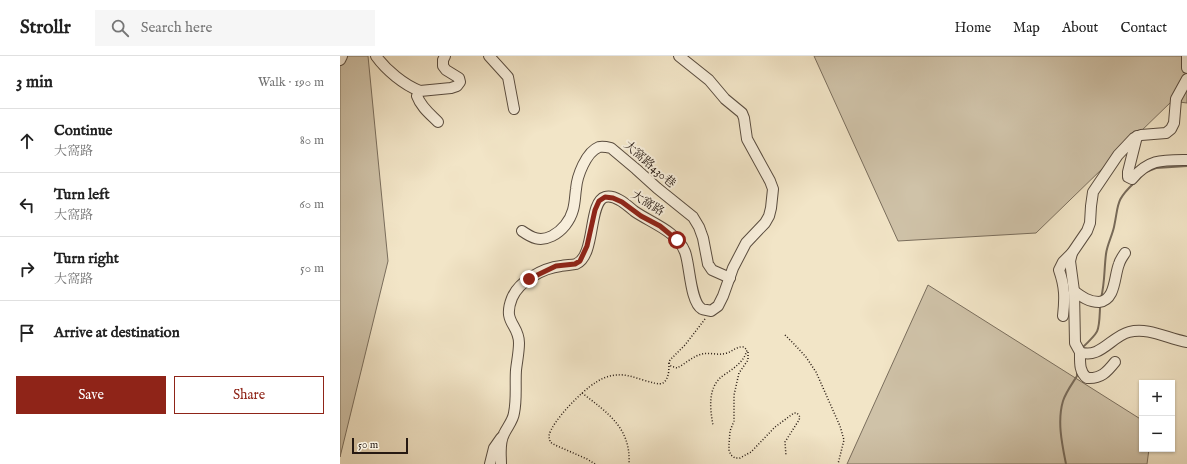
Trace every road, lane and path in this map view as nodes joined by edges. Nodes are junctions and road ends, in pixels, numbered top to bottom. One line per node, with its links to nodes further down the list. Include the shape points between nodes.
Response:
1 (342, 56): 7 (lane)
2 (376, 56): 10 (lane, via 412,88)
3 (445, 56): 10 (lane, via 442,66 459,78 460,82 451,88)
4 (489, 56): 11 (lane, via 508,77)
5 (679, 56): 18 (lane, via 742,113 747,139 773,189 769,216 746,243)
6 (1186, 56): 8 (lane)
7 (340, 60)
8 (1187, 68)
9 (1187, 78): 13 (lane, via 1176,99 1171,129 1166,133)
10 (420, 91): 12 (lane, via 419,101)
11 (514, 109)
12 (438, 122)
13 (1137, 136): 14 (lane, via 1128,172 1128,177 1132,179 1144,167 1158,161); 16 (lane, via 1127,144 1094,192 1088,231)
14 (1187, 160)
15 (522, 231): 18 (lane, 大窩路430巷, via 540,240 556,234 567,223 573,211 578,175 589,156 600,147 611,148 693,217 703,238 708,264 712,270)
16 (1072, 253): 19 (lane, via 1070,267); 21 (lane, via 1063,262 1060,270 1065,292)
17 (1125, 253): 19 (lane, via 1118,265 1113,291 1104,301 1095,302)
18 (730, 278): 20 (lane, via 718,306)
19 (1074, 291): 25 (lane, via 1075,343)
20 (711, 311): 27 (path); 30 (lane, 大窩路, via 702,309 697,303 688,260 677,240 622,202 605,197 599,201 595,210 587,246 580,261 539,273 518,287 512,296 509,315 519,337 516,397 511,423)
21 (1063, 316)
22 (785, 335): 36 (path, via 816,372 840,426 844,440)
23 (1187, 342): 25 (lane, via 1155,333 1129,332 1098,351)
24 (747, 350): 27 (path, via 740,346 728,353 702,353 677,368); 29 (path, via 742,361 715,385 710,405); 31 (path, via 748,360 739,373 734,395 729,451 735,458 751,452 775,427 794,413 798,413 799,420 785,442)
25 (1085, 353): 26 (lane, via 1080,368 1087,378 1101,377)
26 (1115, 362)
27 (669, 363): 28 (path, via 667,378 663,383 619,374 594,383)
28 (582, 393): 34 (path, via 556,423 549,436 550,442); 35 (path, via 607,412 623,430 630,456)
29 (713, 425)
30 (503, 435): 32 (lane, via 494,448); 33 (lane, 大窩路)
31 (786, 456)
32 (490, 464)
33 (501, 464)
34 (595, 464)
35 (629, 464)
36 (838, 464)

